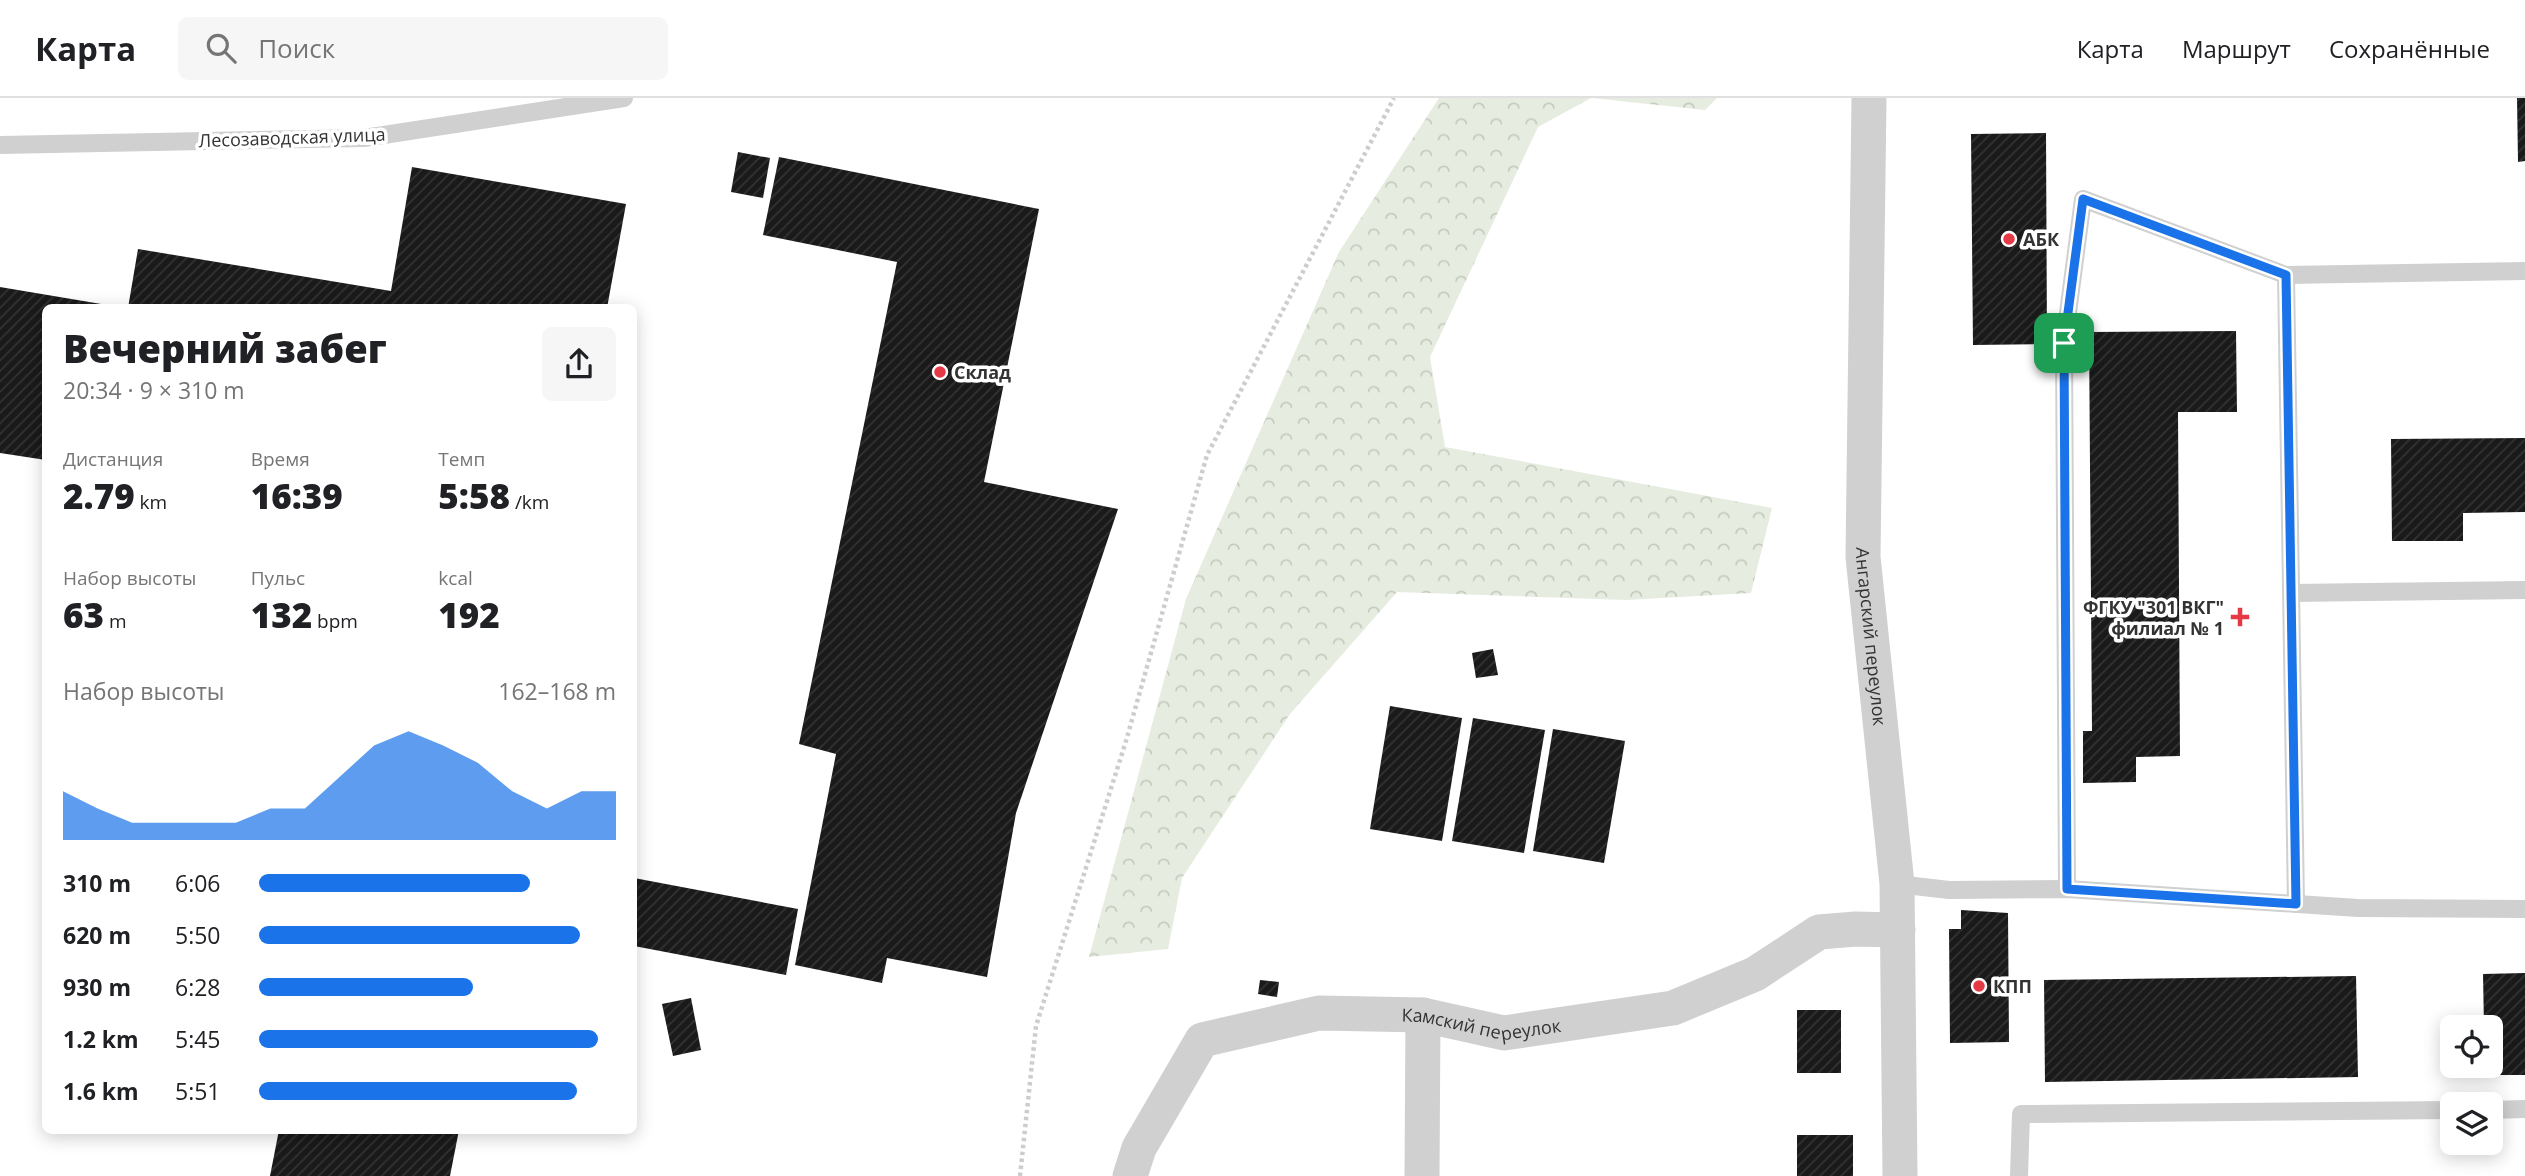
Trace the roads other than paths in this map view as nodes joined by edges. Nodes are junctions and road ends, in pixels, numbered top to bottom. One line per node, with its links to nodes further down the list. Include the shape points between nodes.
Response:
1 (624, 98): 3 (lane, Лесозаводская улица, via 364,138)
2 (1868, 98): 8 (street, Ангарский переулок, via 1863,557)
3 (0, 145)
4 (2525, 271): 5 (lane)
5 (2286, 275): 7 (lane); 9 (lane, via 2083,199 2064,343)
6 (2525, 590): 7 (lane)
7 (2291, 593): 10 (lane)
8 (1897, 884): 9 (lane, via 1949,890); 12 (street, Ангарский переулок)
9 (2067, 889): 10 (lane)
10 (2296, 904): 11 (lane)
11 (2525, 909)
12 (1898, 930): 13 (street, Камский переулок, via 1819,932 1755,974 1673,1008 1504,1033); 19 (street, Ангарский переулок)
13 (1423, 1015): 17 (street, Камский переулок, via 1319,1013 1202,1040 1139,1148); 18 (street)
14 (2525, 1109): 16 (lane)
15 (2440, 1110): 20 (lane, via 2021,1114)
16 (2503, 1110)
17 (1130, 1176)
18 (1422, 1176)
19 (1900, 1176)
20 (2020, 1176)

